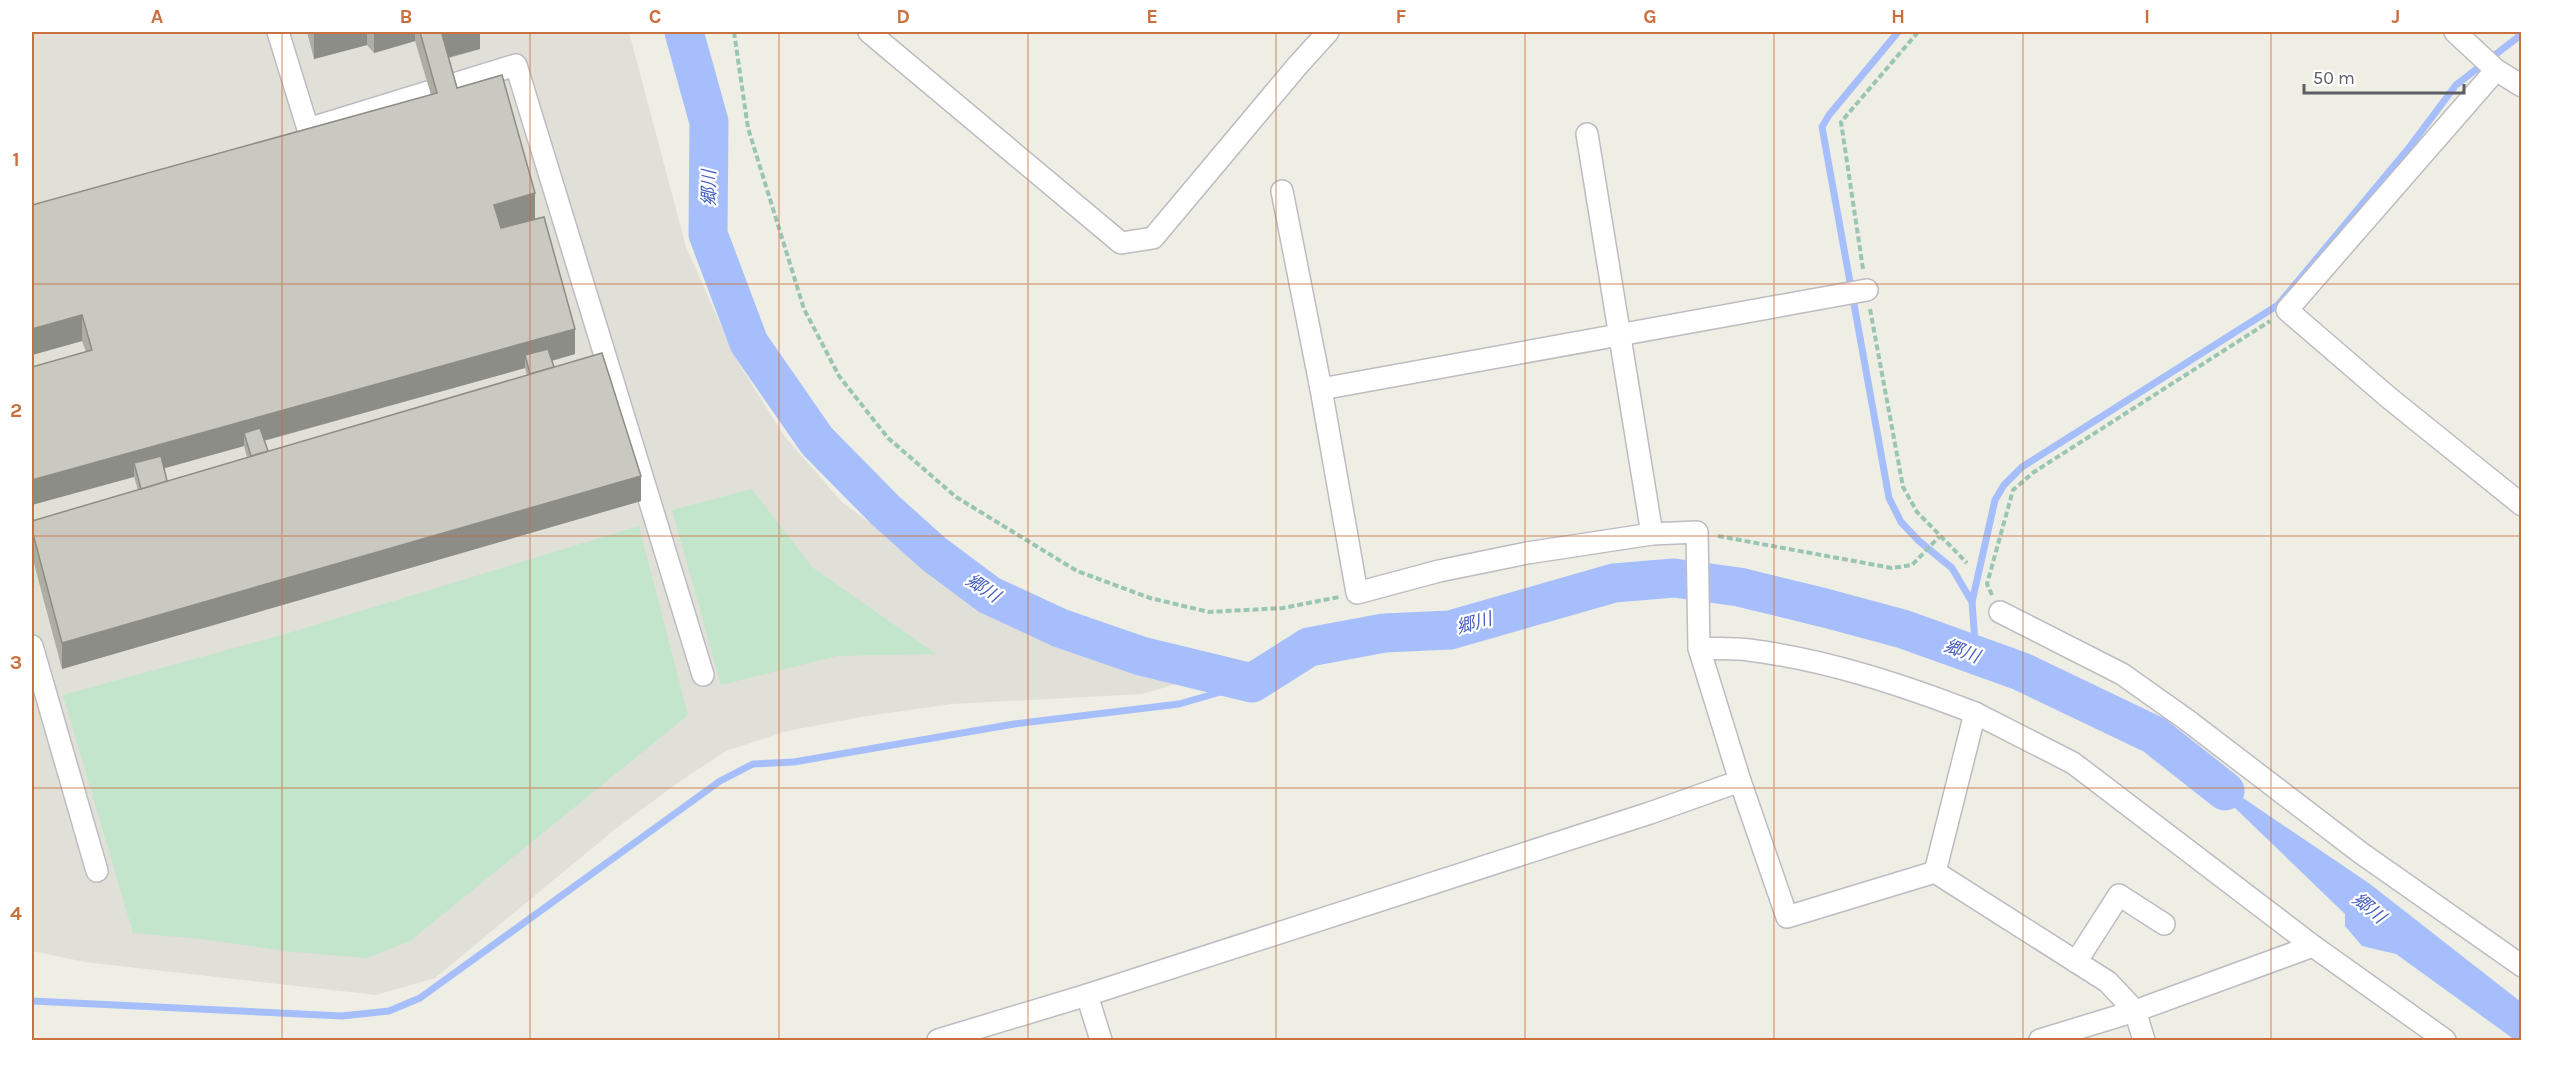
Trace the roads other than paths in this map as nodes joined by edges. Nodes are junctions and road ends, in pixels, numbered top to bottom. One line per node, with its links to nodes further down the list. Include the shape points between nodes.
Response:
1 (278, 32): 7 (street)
2 (869, 32): 3 (street, via 1121,243 1153,238)
3 (1328, 32)
4 (2455, 32): 5 (street)
5 (2496, 70): 6 (street); 16 (street, via 2287,310)
6 (2522, 86)
7 (308, 129): 9 (street); 13 (street, via 516,66)
8 (1587, 134): 12 (street)
9 (285, 136)
10 (1282, 191): 15 (street)
11 (1867, 290): 12 (street)
12 (1618, 334): 15 (street); 17 (street)
13 (608, 365): 14 (street); 21 (street)
14 (585, 371)
15 (1321, 389): 17 (street, via 1357,593 1527,553)
16 (2522, 505)
17 (1652, 534): 20 (street, via 1697,532)
18 (2000, 612): 29 (street, via 2122,674 2361,853)
19 (32, 646): 24 (street)
20 (1699, 648): 22 (street, via 1749,650 1834,667); 23 (street)
21 (703, 675)
22 (1975, 713): 25 (street); 27 (street, via 2073,763)
23 (1740, 781): 25 (street, via 1787,917); 30 (street)
24 (97, 872)
25 (1935, 872): 28 (street)
26 (2164, 924): 28 (street, via 2119,894)
27 (2313, 946): 31 (street); 36 (street)
28 (2076, 962): 31 (street, via 2108,982)
29 (2522, 966)
30 (1087, 995): 32 (street); 33 (street)
31 (2135, 1011): 34 (street); 35 (street)
32 (938, 1041)
33 (1101, 1041)
34 (2040, 1041)
35 (2144, 1041)
36 (2445, 1041)

